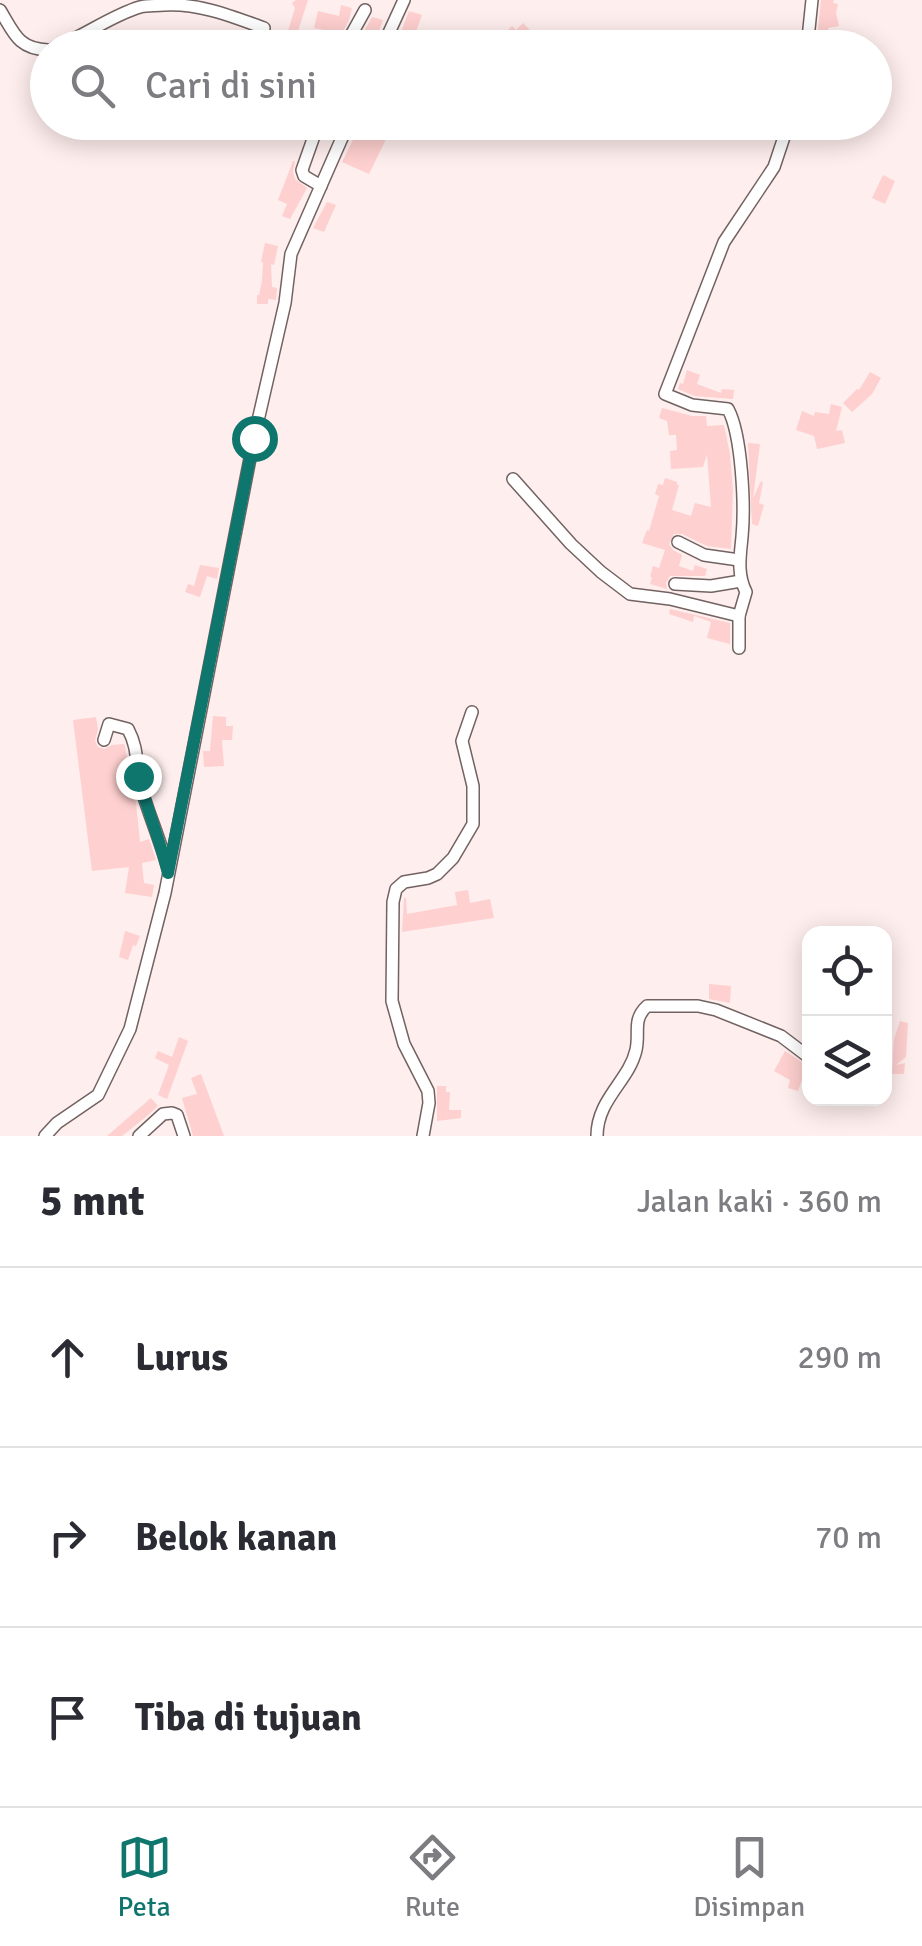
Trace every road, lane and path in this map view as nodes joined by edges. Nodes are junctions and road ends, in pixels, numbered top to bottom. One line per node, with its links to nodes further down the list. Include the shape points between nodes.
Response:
1 (404, 0): 8 (street)
2 (812, 0): 9 (street)
3 (0, 10): 10 (street)
4 (365, 10): 7 (street)
5 (264, 28): 6 (street, via 179,4 137,8)
6 (94, 30)
7 (354, 30)
8 (390, 30)
9 (808, 30)
10 (30, 48)
11 (313, 140): 14 (street, via 302,170)
12 (341, 140): 14 (street)
13 (783, 140): 17 (street, via 724,242 665,394 728,409 735,422)
14 (321, 186): 24 (street, via 291,254)
15 (513, 479): 20 (street, via 570,544 630,594)
16 (678, 542): 17 (street, via 704,555)
17 (739, 560): 18 (street)
18 (741, 581): 19 (street); 20 (street, via 746,592)
19 (675, 584)
20 (739, 616): 21 (street)
21 (739, 648)
22 (472, 712): 29 (street, via 462,741 473,786 472,824 437,874 404,882 393,902 392,1002 428,1091)
23 (104, 740): 24 (street, via 109,724 128,729 136,745 138,776)
24 (168, 873): 26 (street, via 130,1030 98,1094)
25 (802, 1052): 30 (street, via 781,1036 716,1010 647,1006 636,1022 634,1055 599,1116)
26 (45, 1136)
27 (139, 1136): 28 (street, via 172,1113)
28 (184, 1136)
29 (422, 1136)
30 (598, 1136)

